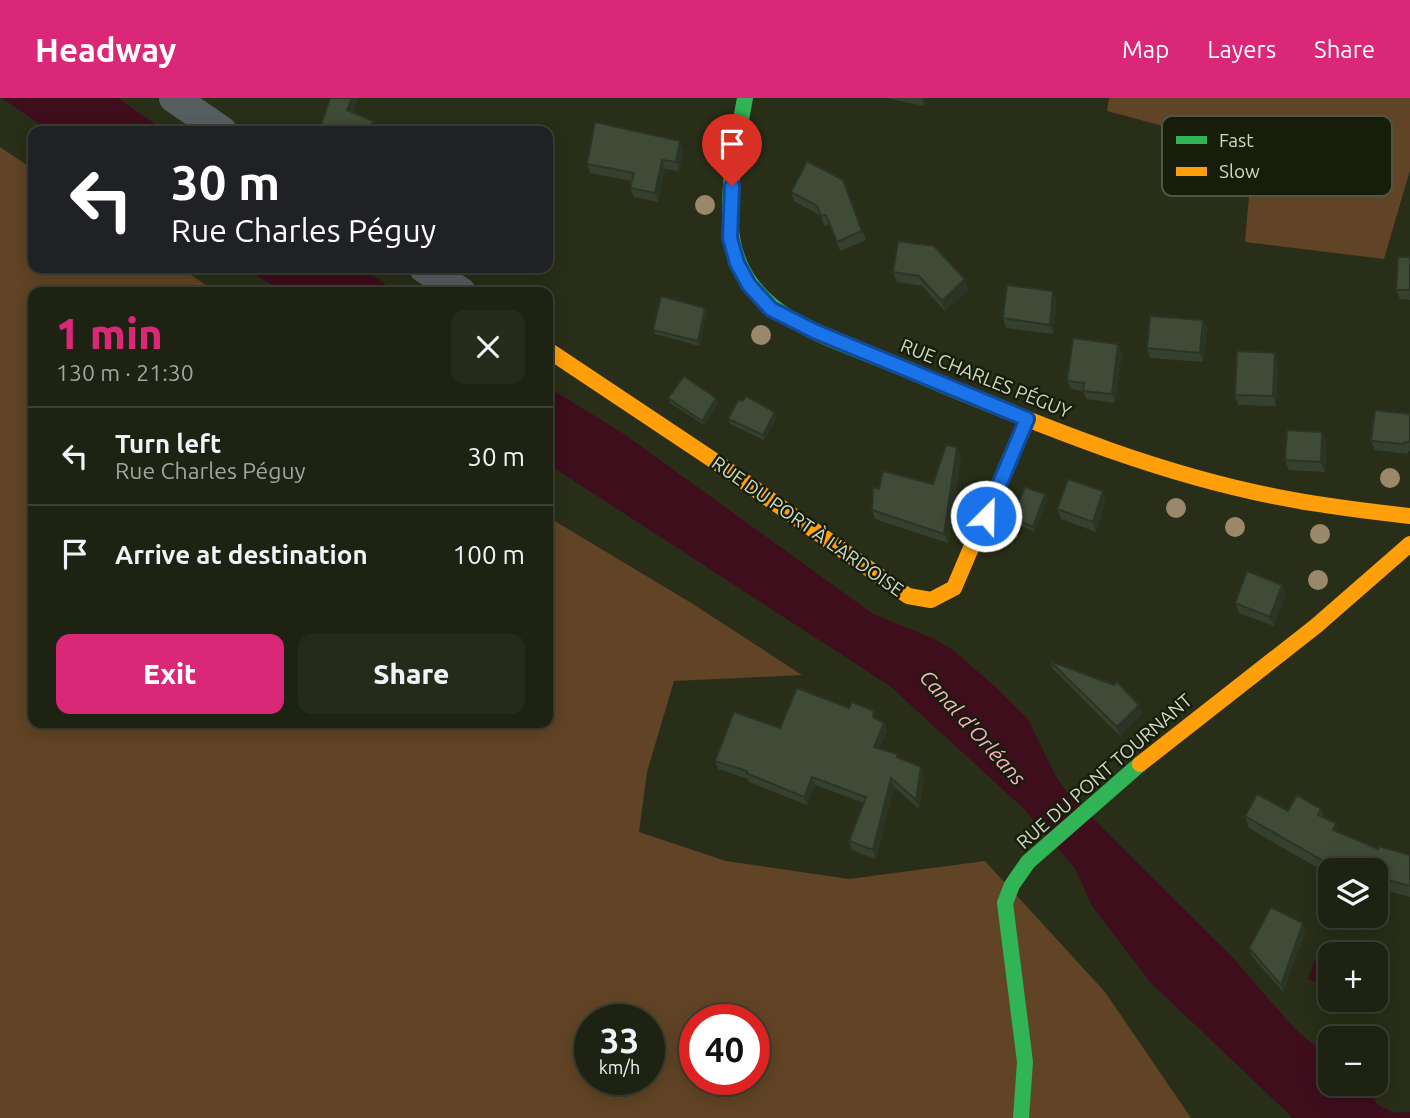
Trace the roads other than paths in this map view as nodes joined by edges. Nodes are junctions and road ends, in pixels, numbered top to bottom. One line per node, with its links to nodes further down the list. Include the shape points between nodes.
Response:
1 (174, 98): 3 (street)
2 (745, 98): 7 (street, RUE CHARLES PÉGUY, via 734,164 730,238 749,285 771,309 814,331)
3 (215, 126)
4 (432, 273): 5 (street)
5 (453, 287)
6 (553, 353): 7 (street, RUE DU PORT À L'ARDOISE, via 908,596 931,600 954,588)
7 (1027, 419): 8 (street, RUE CHARLES PÉGUY, via 1219,485 1283,500)
8 (1410, 516)
9 (1410, 544): 10 (street, RUE DU PONT TOURNANT, via 1028,862 1012,886 1004,913 1024,1049)
10 (1021, 1118)

